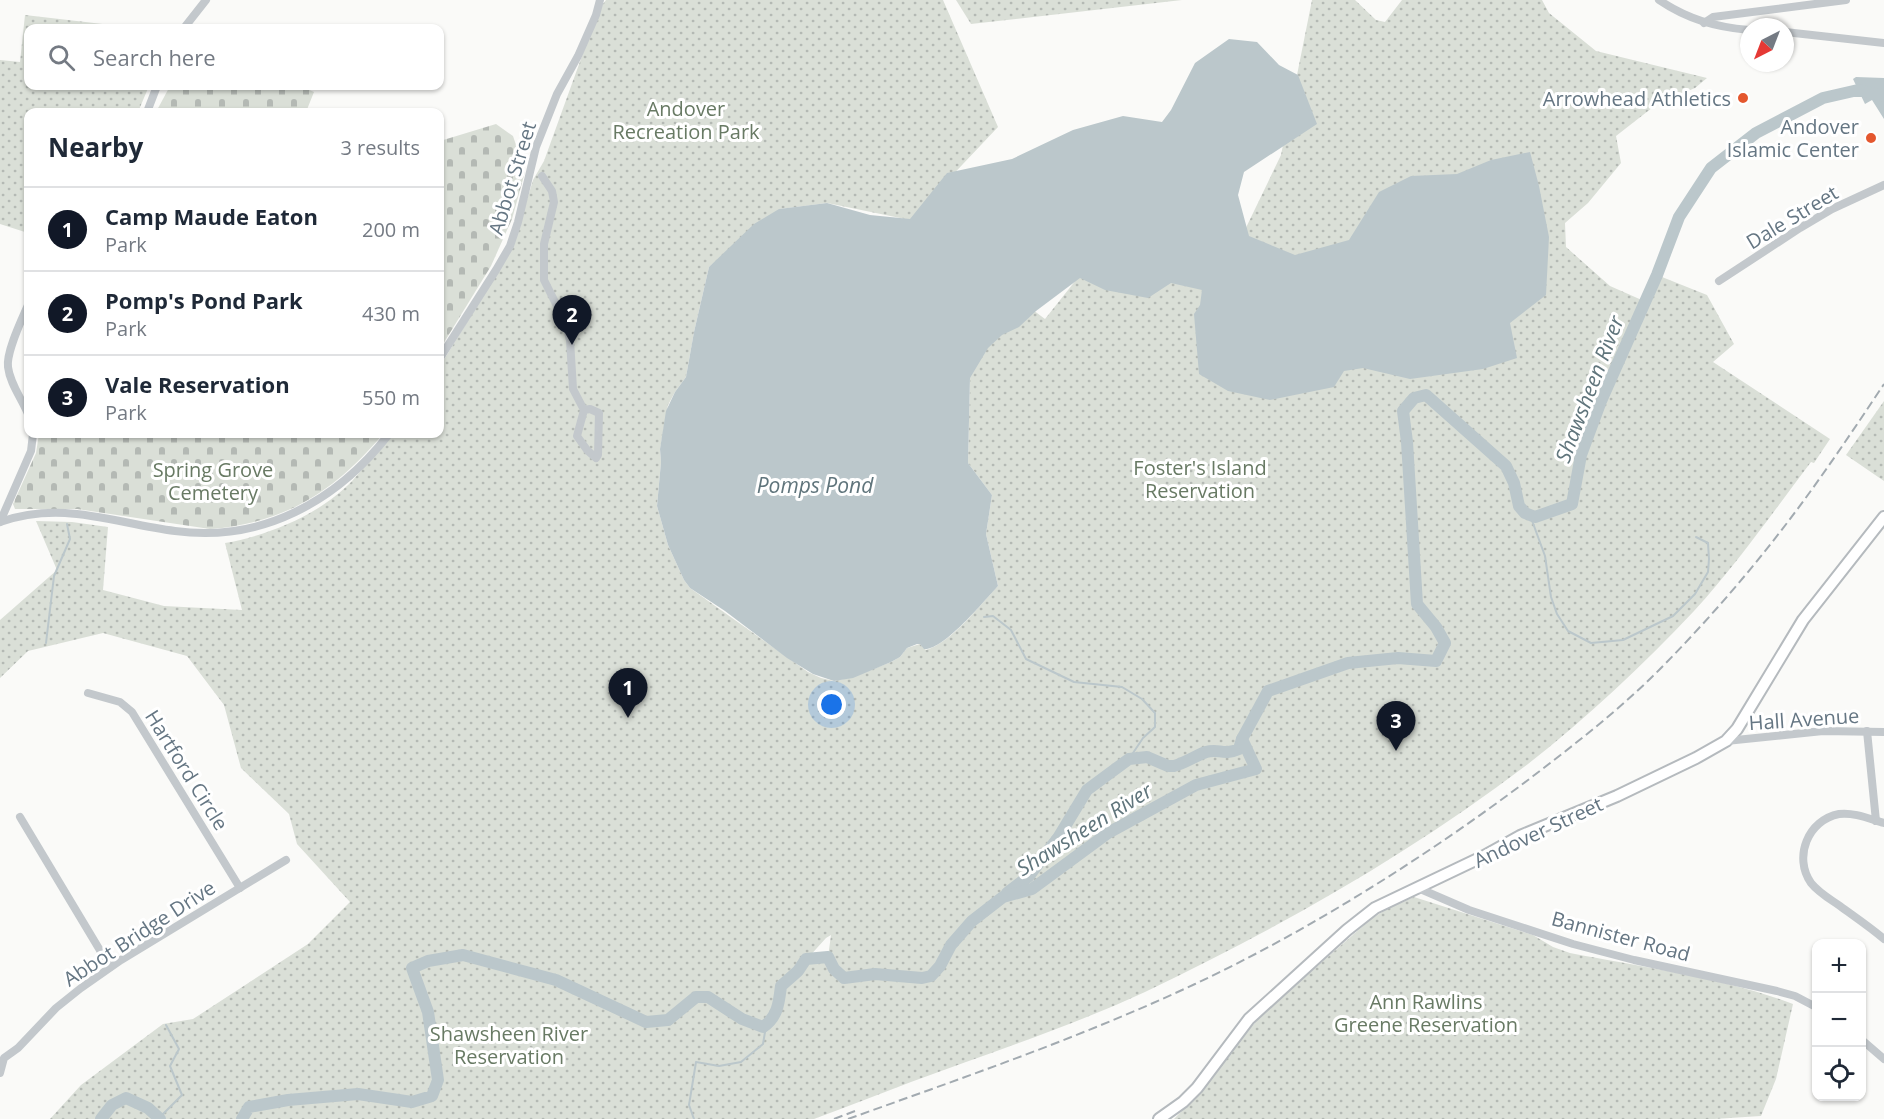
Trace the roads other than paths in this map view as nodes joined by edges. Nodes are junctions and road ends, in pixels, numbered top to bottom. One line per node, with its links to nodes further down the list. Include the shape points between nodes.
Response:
1 (206, 0): 6 (street)
2 (600, 0): 16 (street, Abbot Street, via 536,147 510,246)
3 (1659, 0): 5 (street)
4 (1846, 0): 5 (street, via 1713,17)
5 (1704, 23): 7 (street)
6 (187, 24)
7 (1740, 29)
8 (1794, 33): 9 (street)
9 (1884, 43)
10 (155, 90): 11 (street)
11 (149, 108)
12 (542, 176): 18 (street, via 554,202 544,244 544,280 566,324 573,389)
13 (1884, 185): 14 (street, Dale Street, via 1832,209)
14 (1719, 281)
15 (24, 315): 17 (street, via 8,355 8,366)
16 (444, 352)
17 (24, 406)
18 (584, 410): 18 (street, via 599,413 596,458 577,436)
19 (33, 438): 22 (street, via 31,451)
20 (386, 438): 22 (street, via 373,454 312,504 273,522 231,533 175,531 63,512 42,512)
21 (1884, 517): 26 (main road, Andover Street, via 1803,620)
22 (0, 522)
23 (88, 693): 30 (street, Hartford Circle, via 120,702 132,712)
24 (1867, 731): 25 (street, Hall Avenue); 26 (street, Hall Avenue, via 1823,731); 28 (street)
25 (1884, 732)
26 (1726, 741): 31 (main road, Andover Street, via 1653,780 1520,836)
27 (20, 817): 33 (street)
28 (1880, 822): 32 (street, via 1851,814 1828,818 1808,839 1804,862 1816,888)
29 (286, 860): 30 (street, Abbot Bridge Drive)
30 (240, 888): 33 (street, Abbot Bridge Drive)
31 (1418, 888): 34 (street, Bannister Road, via 1469,910 1573,944 1777,991); 39 (main road, Andover Street, via 1375,909 1347,930 1240,1030 1197,1088)
32 (1884, 939)
33 (110, 967): 36 (street, Abbot Bridge Drive, via 56,1008 18,1048)
34 (1812, 1005)
35 (1866, 1043): 37 (street)
36 (2, 1056): 38 (street, Abbot Bridge Drive)
37 (1884, 1059)
38 (0, 1073)
39 (1159, 1119)

